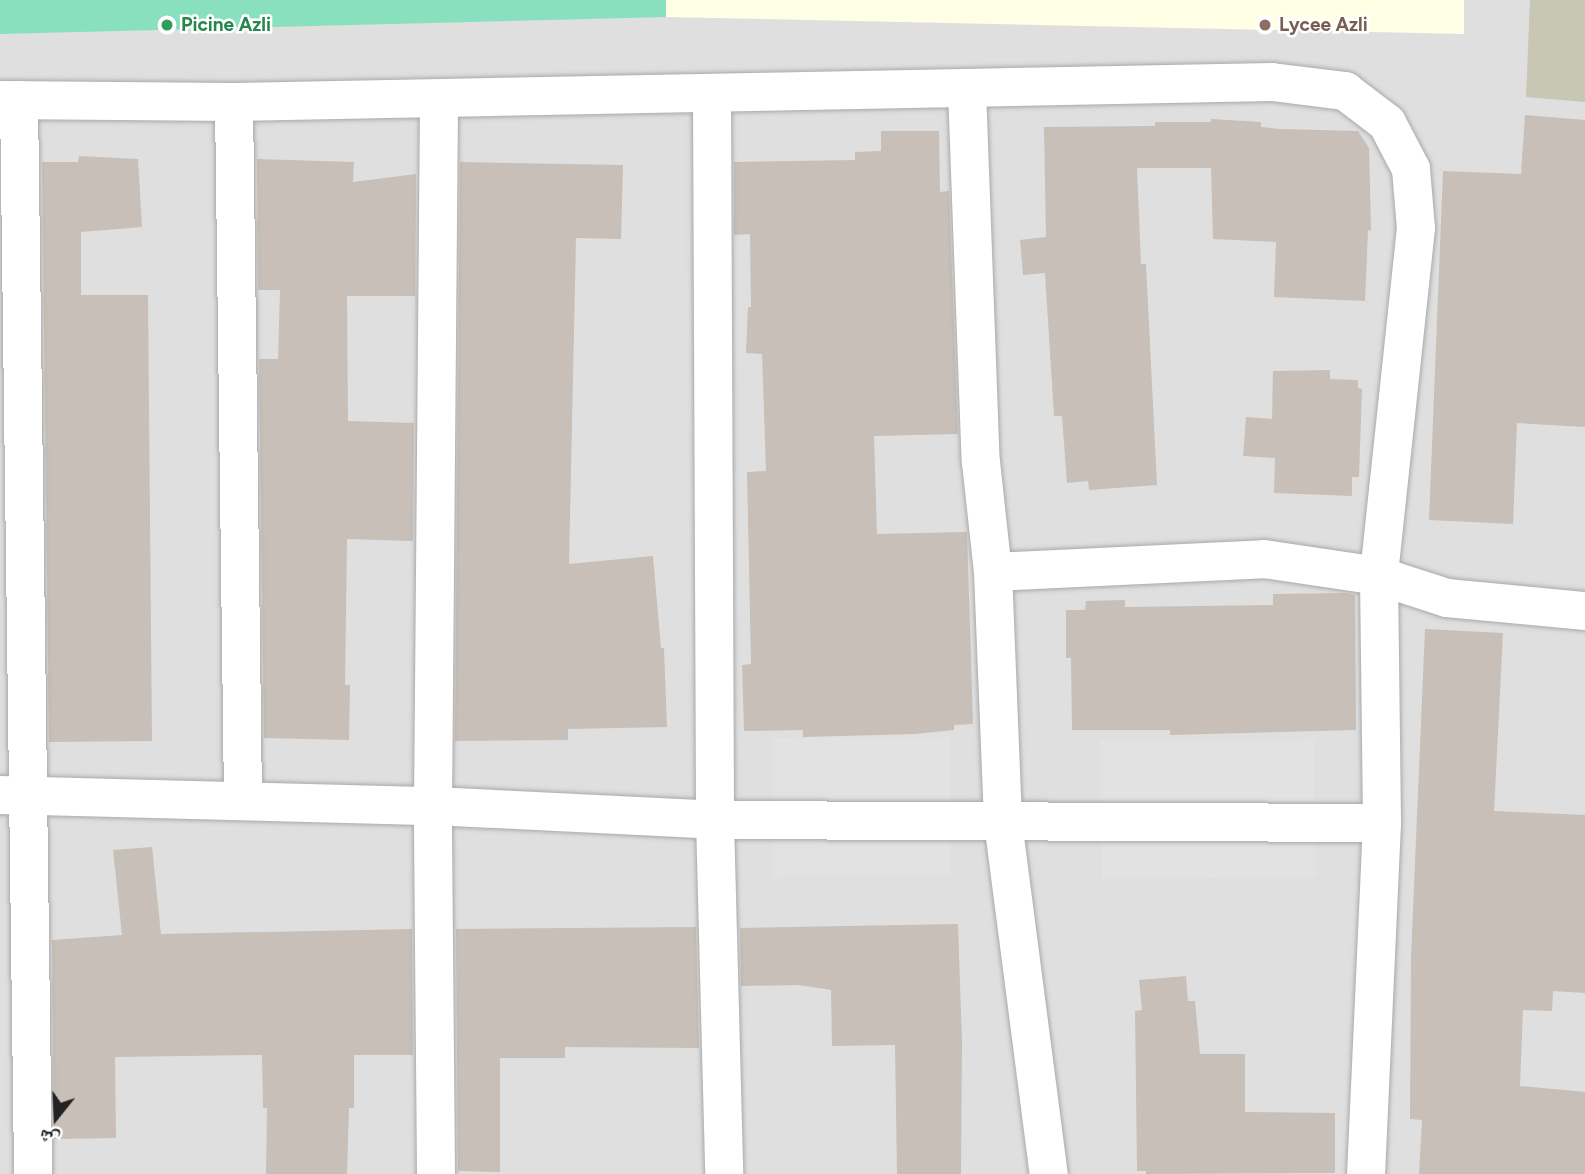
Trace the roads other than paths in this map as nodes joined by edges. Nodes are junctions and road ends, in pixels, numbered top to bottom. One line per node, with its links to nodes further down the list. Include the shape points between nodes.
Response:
1 (967, 89): 2 (street); 6 (street, via 981,462); 7 (street, via 1272,82 1345,91 1387,123 1411,169 1416,228)
2 (712, 94): 3 (street); 12 (street)
3 (439, 99): 5 (street); 11 (street)
4 (9, 100): 5 (street); 9 (street)
5 (234, 102): 10 (street)
6 (993, 572): 7 (street, via 1264,559); 13 (street)
7 (1379, 576): 8 (street, via 1447,598); 14 (street)
8 (1585, 611)
9 (15, 795): 10 (street); 16 (street)
10 (243, 800): 11 (street)
11 (433, 806): 12 (street); 17 (street)
12 (715, 820): 13 (street); 18 (street)
13 (1003, 822): 14 (street); 19 (street)
14 (1382, 823): 20 (street)
15 (0, 1166): 16 (street)
16 (34, 1174)
17 (436, 1174)
18 (724, 1174)
19 (1049, 1174)
20 (1366, 1174)

